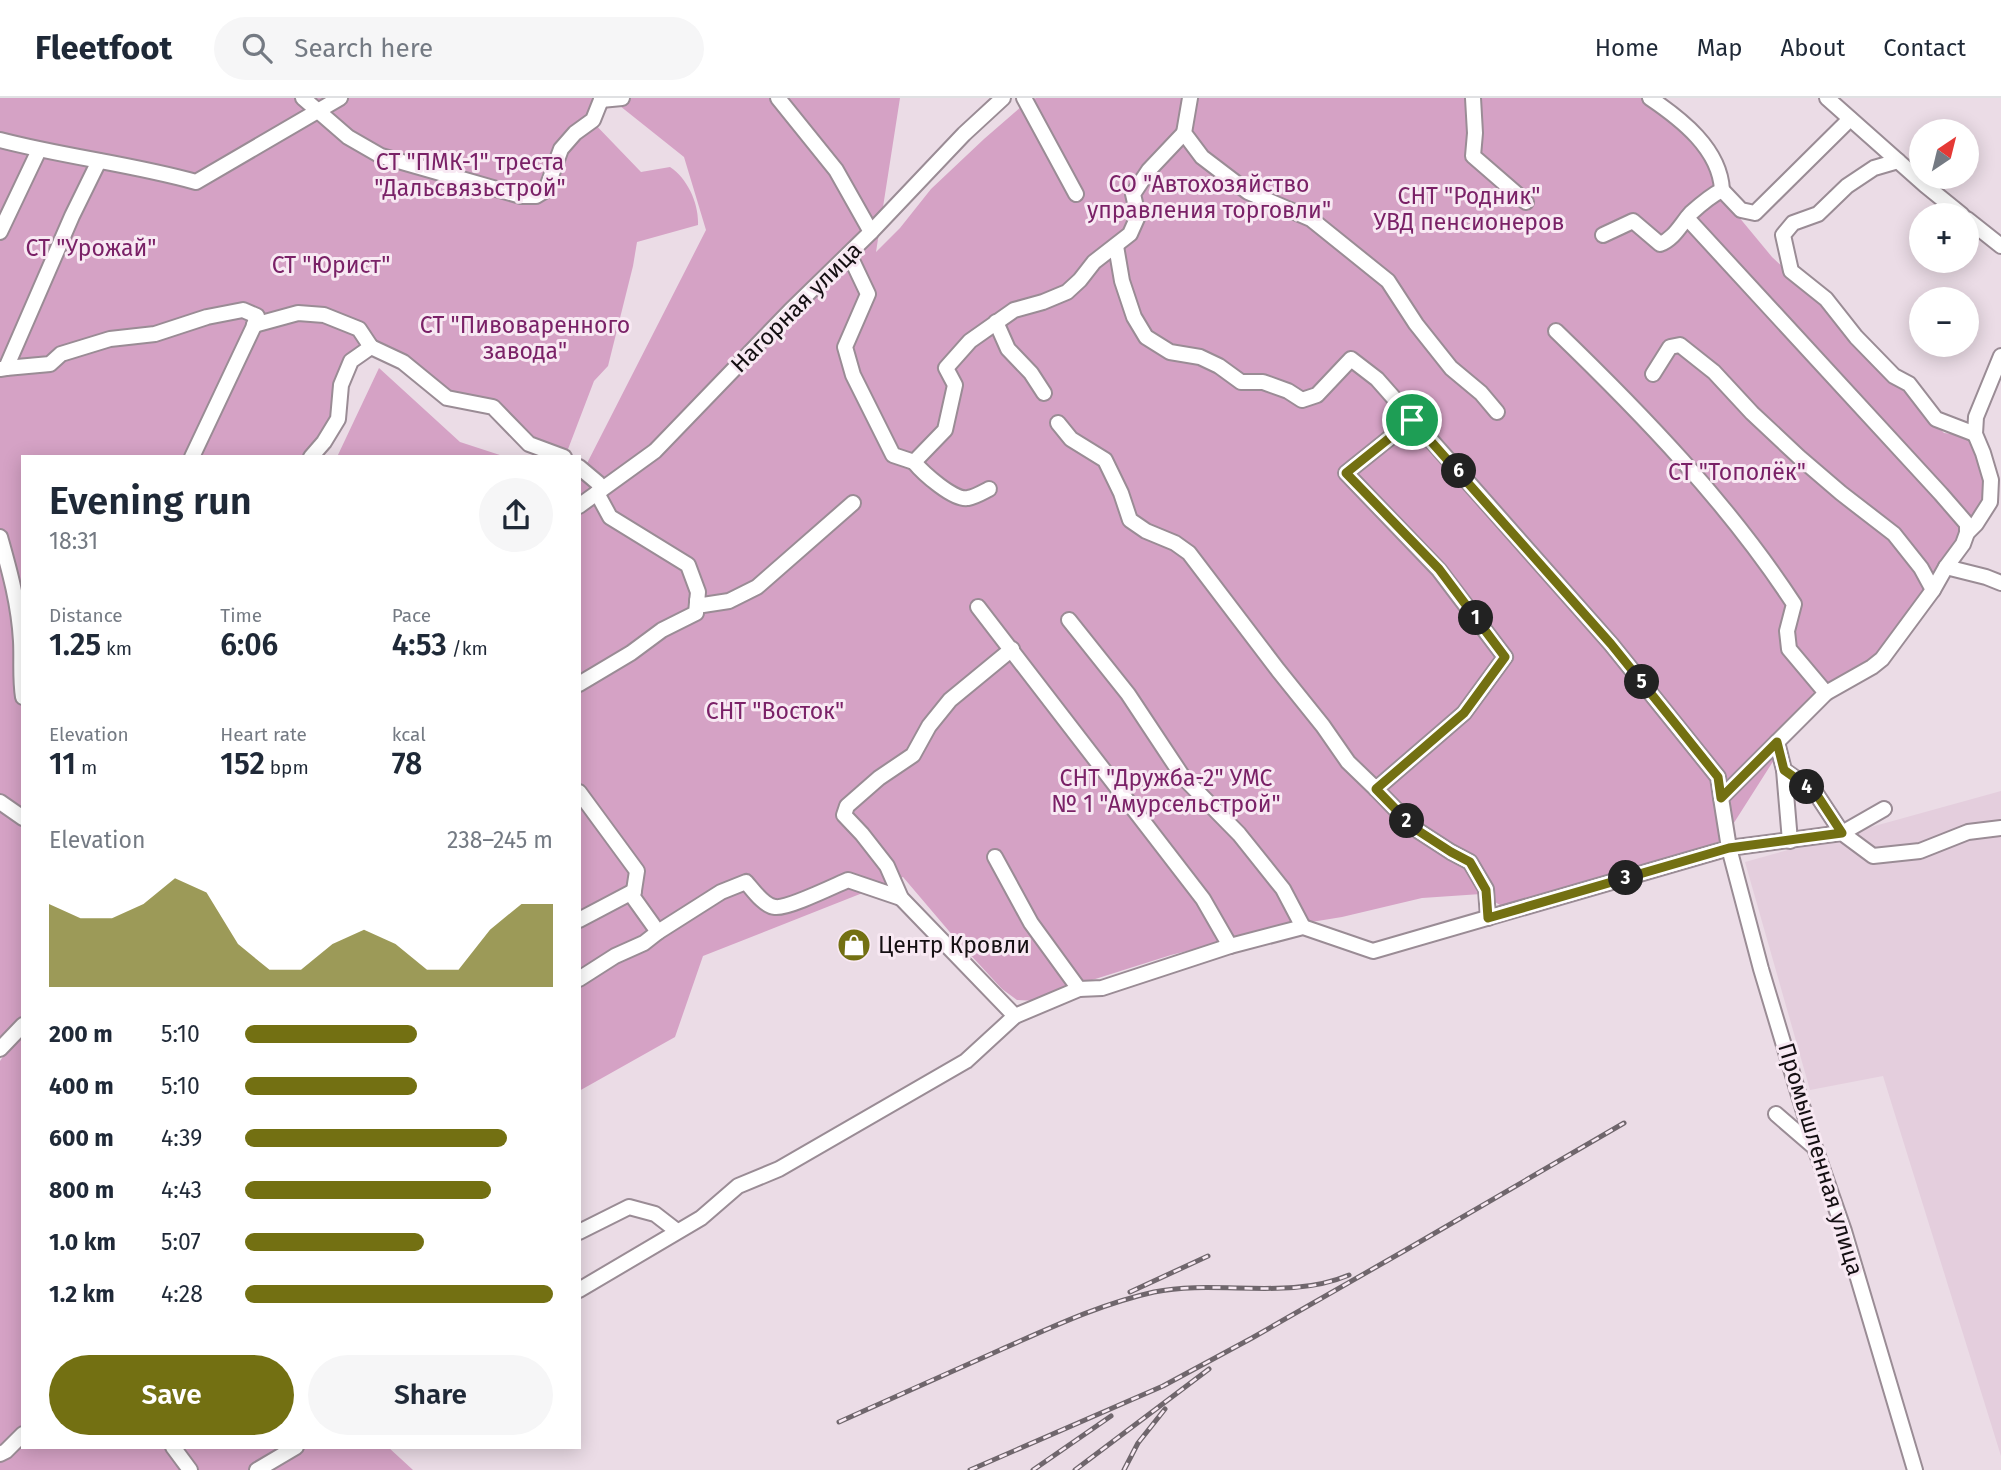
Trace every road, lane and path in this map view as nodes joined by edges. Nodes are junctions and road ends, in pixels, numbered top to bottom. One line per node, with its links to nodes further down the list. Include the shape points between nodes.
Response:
1 (303, 98): 12 (street)
2 (340, 98): 12 (street)
3 (622, 98): 11 (street)
4 (778, 98): 26 (street, via 836,170)
5 (1003, 98): 26 (street, Нагорная улица)
6 (1024, 98): 20 (street)
7 (1190, 98): 14 (street)
8 (1473, 98): 21 (street, via 1473,156)
9 (1650, 98): 19 (street, via 1705,146 1721,176)
10 (1826, 98): 13 (street)
11 (599, 99): 12 (street, via 593,120 561,149 546,190 536,196 380,156)
12 (318, 112): 17 (street, via 196,182)
13 (1850, 119): 18 (street); 19 (street, via 1755,213 1741,210)
14 (1184, 133): 28 (street, via 1133,194 1138,216 1130,234); 39 (street, via 1202,157 1248,191 1311,219 1388,281 1451,368)
15 (0, 140): 16 (street)
16 (39, 150): 17 (street); 25 (street)
17 (99, 161): 36 (street)
18 (1898, 161): 22 (street); 42 (street, via 1874,167 1818,214 1793,223 1783,236 1791,271 1826,299 1856,337 1920,396 1936,419)
19 (1722, 190): 23 (street)
20 (1076, 194)
21 (1526, 202)
22 (1948, 203)
23 (1687, 218): 27 (street, via 1660,244 1633,221); 52 (street, via 1941,494 1967,524)
24 (1979, 229): 29 (street)
25 (0, 232)
26 (871, 232): 30 (street, Нагорная улица)
27 (1603, 235)
28 (1116, 246): 31 (street, via 1066,292 1014,310); 40 (street, Промышленная улица, via 1134,317 1146,337 1170,352 1200,357 1241,382 1263,382 1302,400 1317,395 1351,359 1377,379)
29 (2001, 246)
30 (849, 254): 46 (street, via 868,295 845,347 853,375 893,455); 49 (street, Нагорная улица, via 655,451)
31 (996, 322): 38 (street, via 1008,349); 46 (street, via 946,368 955,385 944,430)
32 (254, 325): 34 (street, via 298,313 324,315 359,329); 36 (street, via 257,316 243,310 155,334 110,339 61,355 50,364); 43 (street)
33 (1556, 331): 65 (street, via 1673,452 1770,567 1794,604 1787,631 1789,649)
34 (371, 347): 44 (street, via 351,361 341,385 338,419); 45 (street, via 403,362 447,398 493,407 528,444)
35 (2001, 356): 42 (street, via 1976,418)
36 (3, 368)
37 (1653, 374): 56 (street, via 1670,347 1679,345 1799,457 1894,534 1922,568)
38 (1044, 393)
39 (1497, 412)
40 (1412, 420): 68 (street, via 1346,473 1439,569 1505,657 1464,713); 70 (street, Промышленная улица, via 1611,644 1718,777)
41 (1058, 422): 68 (street, via 1071,439 1105,460 1130,520 1189,553 1348,762)
42 (1975, 434): 52 (street, via 1991,480 1990,502)
43 (193, 455)
44 (313, 455)
45 (558, 455)
46 (914, 462): 48 (street, via 958,497)
47 (581, 469): 49 (street, via 598,483)
48 (989, 489)
49 (599, 491): 51 (street, Нагорная улица); 57 (street, via 610,517 688,565)
50 (853, 503): 57 (street, via 757,587 729,601 703,605)
51 (581, 504)
52 (1967, 533): 54 (street)
53 (0, 537): 60 (street, via 15,592)
54 (1947, 567): 55 (street); 56 (street)
55 (2001, 583)
56 (1933, 590): 65 (street, via 1882,659)
57 (697, 601): 63 (street, via 696,613)
58 (978, 607): 62 (street)
59 (1069, 620): 83 (street, via 1128,694 1183,777 1239,834 1283,889)
60 (21, 641)
61 (21, 641): 64 (street)
62 (1012, 649): 80 (street, via 950,700 913,755 847,806 844,815 887,866); 85 (street, via 1203,899)
63 (581, 683)
64 (21, 686)
65 (1826, 693): 66 (street)
66 (1777, 742): 67 (street); 70 (street)
67 (1784, 770): 75 (street, via 1815,792); 76 (street)
68 (1376, 789): 81 (street, via 1414,828 1470,862 1486,890)
69 (581, 795): 79 (street, via 637,871)
70 (1721, 798): 77 (street, Промышленная улица)
71 (0, 802): 73 (street)
72 (1884, 809): 75 (street)
73 (21, 817)
74 (2001, 828): 75 (street, via 1968,832 1920,851 1873,856)
75 (1842, 833): 76 (street)
76 (1790, 841): 77 (street)
77 (1729, 848): 81 (street); 92 (street, Промышленная улица)
78 (995, 857): 87 (street, via 1031,923)
79 (634, 891): 82 (street); 84 (street, via 633,897)
80 (901, 898): 84 (street, via 848,880 775,907 746,882 721,892); 88 (street)
81 (1488, 918): 83 (street, via 1373,951)
82 (581, 919)
83 (1303, 927): 85 (street)
84 (658, 932): 86 (street)
85 (1230, 946): 87 (street, via 1102,988)
86 (581, 978)
87 (1079, 989): 88 (street)
88 (1015, 1016): 94 (street, via 966,1061 779,1170 738,1186 701,1218)
89 (21, 1027): 90 (street)
90 (1, 1046)
91 (1776, 1114): 92 (street)
92 (1815, 1147): 102 (street, Промышленная улица)
93 (581, 1231): 94 (street, via 629,1207 655,1214)
94 (677, 1231): 95 (street)
95 (581, 1289)
96 (21, 1436): 99 (street)
97 (174, 1449): 100 (street)
98 (293, 1449): 101 (street)
99 (0, 1454)
100 (190, 1470)
101 (257, 1470)
102 (1915, 1470)

